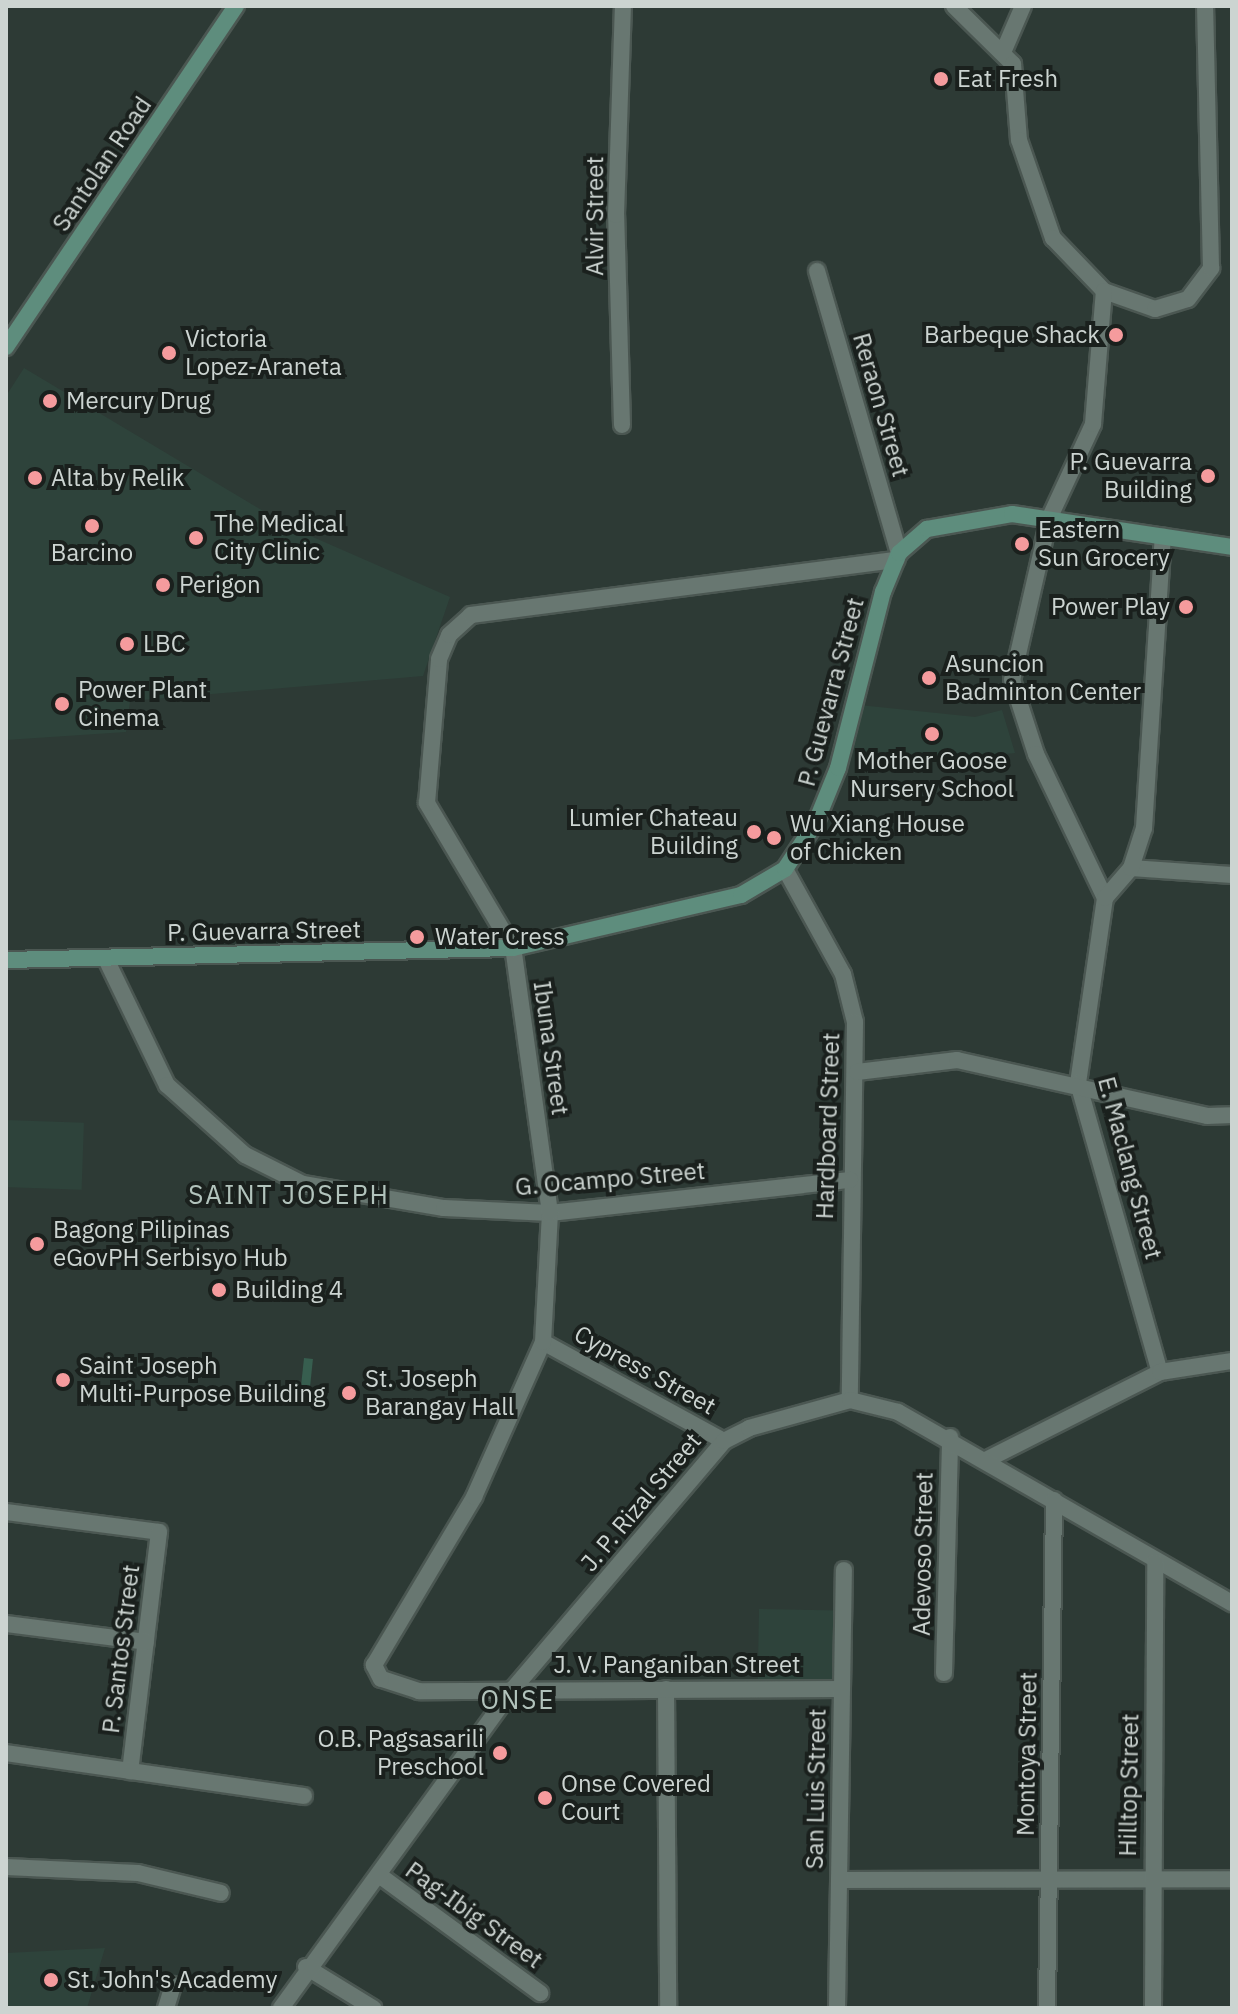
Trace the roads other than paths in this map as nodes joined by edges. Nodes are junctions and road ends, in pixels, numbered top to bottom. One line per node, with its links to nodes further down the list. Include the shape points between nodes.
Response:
1 (236, 6): 9 (main road, Santolan Road)
2 (623, 6): 10 (street, Alvir Street, via 616,215)
3 (954, 6): 6 (street)
4 (1023, 6): 6 (street)
5 (1205, 6): 8 (street, via 1211,268 1201,288 1174,307 1132,305)
6 (1004, 50): 8 (street, via 1015,72 1019,140 1042,219)
7 (817, 271): 14 (street, Reraon Street)
8 (1104, 291): 11 (street, via 1093,424)
9 (6, 347)
10 (622, 425)
11 (1049, 519): 12 (main road); 14 (main road, via 960,519 927,529); 18 (street, via 1012,680 1036,754)
12 (1163, 537): 13 (main road); 15 (street, via 1150,789)
13 (1232, 547)
14 (898, 556): 16 (main road, P. Guevarra Street, via 828,798); 19 (street, Ibuna Street, via 482,613 457,623 439,659 427,803)
15 (1131, 868): 17 (street); 18 (street)
16 (785, 869): 19 (main road, P. Guevarra Street, via 741,895); 22 (street, Hardboard Street, via 843,974)
17 (1232, 875)
18 (1105, 898): 23 (street, E. Maclang Street)
19 (513, 948): 20 (main road, P. Guevarra Street); 26 (street, Ibuna Street)
20 (106, 959): 21 (main road, P. Guevarra Street); 26 (street, G. Ocampo Street, via 167,1085 208,1128 263,1165 347,1197)
21 (6, 960)
22 (857, 1072): 23 (street, via 957,1060); 25 (street, Hardboard Street)
23 (1078, 1083): 24 (street, via 1207,1116); 29 (street, E. Maclang Street)
24 (1232, 1115)
25 (850, 1180): 26 (street, G. Ocampo Street); 30 (street, Hardboard Street)
26 (550, 1213): 27 (street, Ibuna Street)
27 (543, 1342): 32 (street, Cypress Street); 42 (street, Ibuna Street, via 474,1497 374,1665 381,1679 419,1691)
28 (1232, 1361): 29 (street)
29 (1160, 1372): 33 (street)
30 (850, 1400): 31 (street); 32 (street, J. P. Rizal Street)
31 (950, 1437): 33 (street); 41 (street, Adevoso Street)
32 (724, 1441): 42 (street, J. P. Rizal Street)
33 (986, 1460): 34 (street)
34 (1054, 1500): 36 (street); 53 (street, Montoya Street)
35 (6, 1512): 40 (street, P. Santos Street, via 159,1532)
36 (1155, 1562): 38 (street); 50 (street, Hilltop Street)
37 (844, 1570): 44 (street, San Luis Street)
38 (1232, 1603)
39 (6, 1624): 40 (street)
40 (146, 1642): 46 (street, P. Santos Street)
41 (944, 1673)
42 (513, 1689): 43 (street, J. V. Panganiban Street); 49 (street, J. P. Rizal Street)
43 (666, 1689): 44 (street, J. V. Panganiban Street); 61 (street)
44 (841, 1689): 52 (street, San Luis Street)
45 (6, 1753): 46 (street)
46 (130, 1771): 47 (street)
47 (304, 1796)
48 (6, 1867): 54 (street, via 138,1873)
49 (379, 1875): 55 (street, J. P. Rizal Street); 57 (street, Pag-Ibig Street)
50 (1152, 1878): 51 (street); 53 (street); 64 (street, Hilltop Street)
51 (1232, 1879)
52 (839, 1880): 53 (street); 62 (street, San Luis Street)
53 (1049, 1880): 63 (street, Montoya Street)
54 (221, 1893)
55 (306, 1967): 59 (street, J. P. Rizal Street); 60 (street)
56 (173, 1985): 58 (street)
57 (540, 1993)
58 (166, 2008)
59 (281, 2008)
60 (373, 2008)
61 (668, 2008)
62 (837, 2008)
63 (1047, 2008)
64 (1153, 2008)

